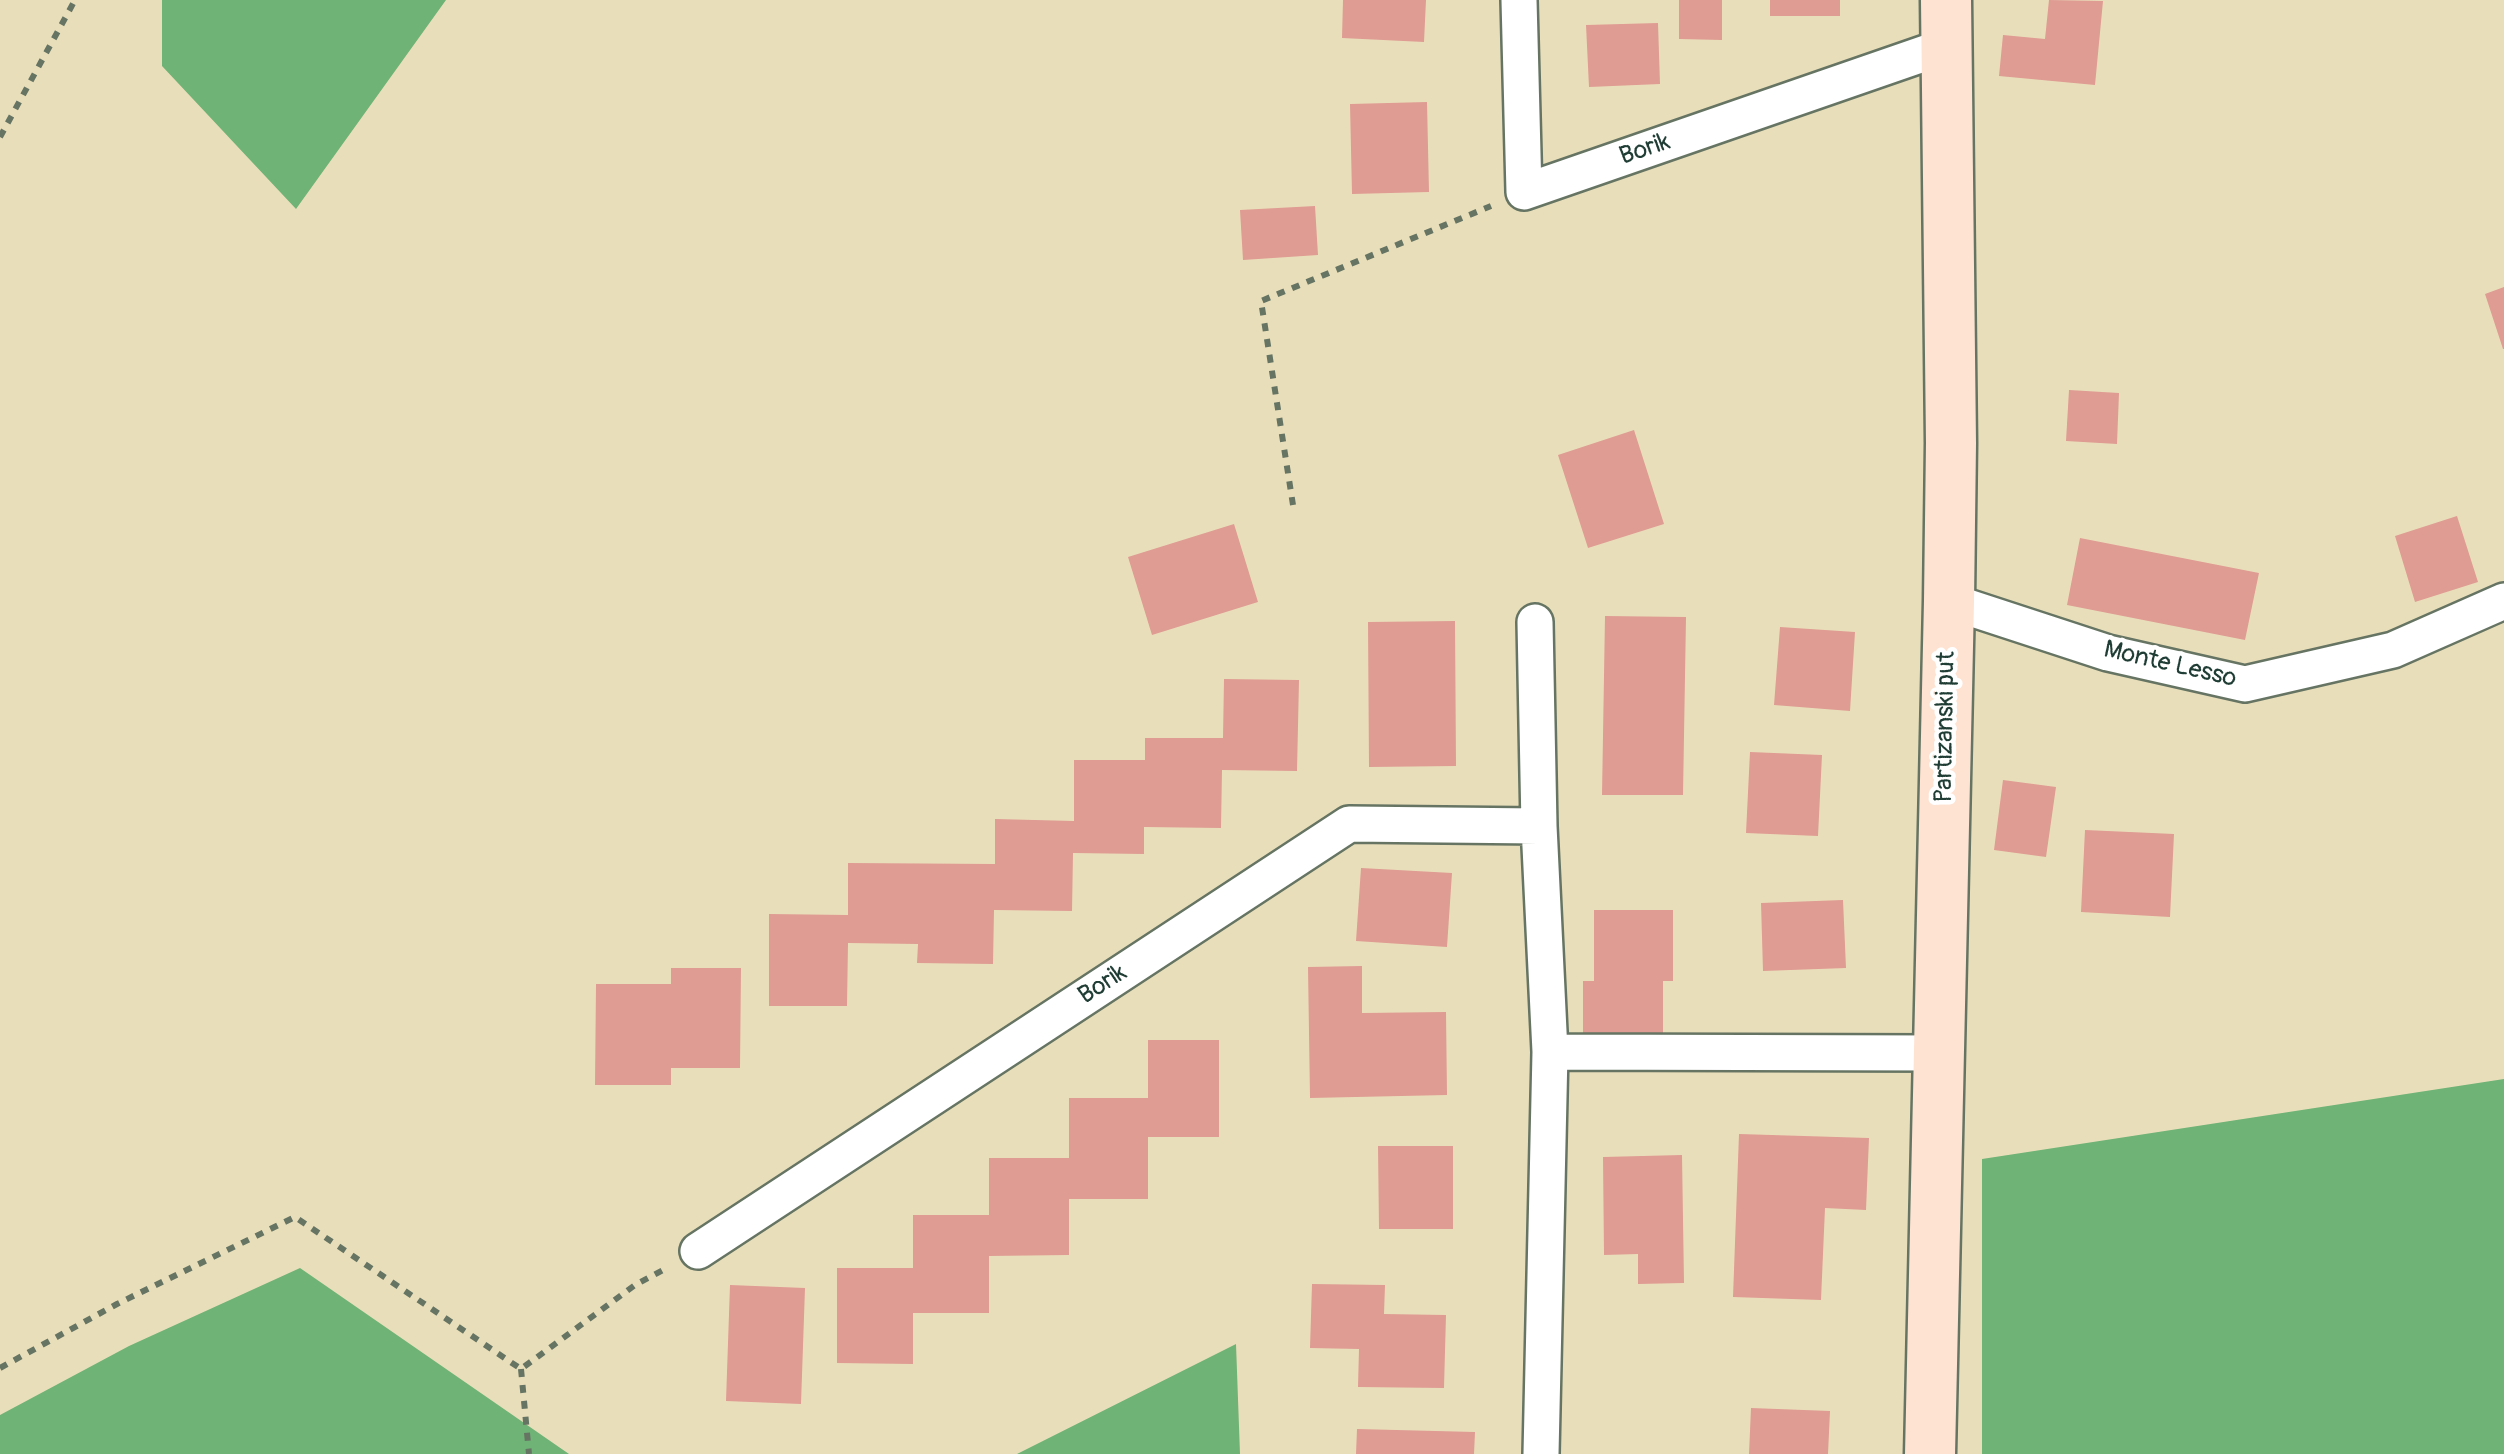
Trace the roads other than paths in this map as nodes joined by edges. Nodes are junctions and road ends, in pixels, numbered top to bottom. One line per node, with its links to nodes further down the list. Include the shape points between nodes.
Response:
1 (1519, 0): 2 (street, Borik, via 1524,192)
2 (1946, 23): 3 (street, Partizanski put)
3 (1949, 600): 4 (street, Monte Lesso, via 2108,653 2245,684 2393,650); 8 (street, Partizanski put)
4 (2504, 601)
5 (1534, 622): 6 (street)
6 (1539, 826): 7 (street); 9 (street, Borik, via 1350,824)
7 (1550, 1052): 8 (street); 10 (street)
8 (1939, 1052): 11 (street, Partizanski put)
9 (698, 1251)
10 (1540, 1454)
11 (1930, 1454)

